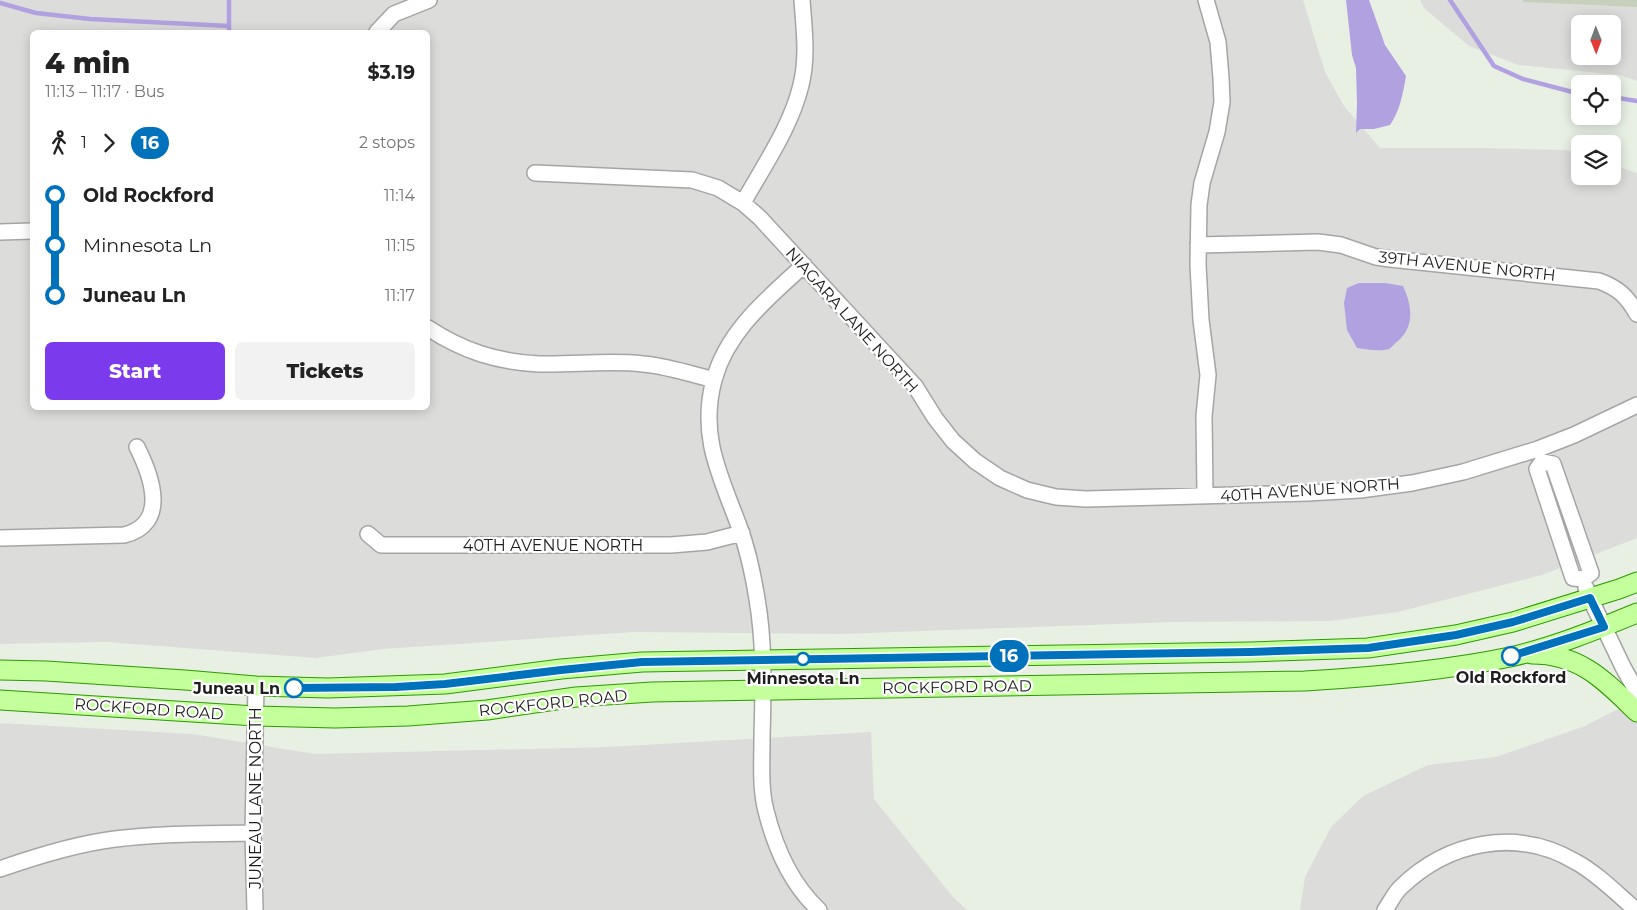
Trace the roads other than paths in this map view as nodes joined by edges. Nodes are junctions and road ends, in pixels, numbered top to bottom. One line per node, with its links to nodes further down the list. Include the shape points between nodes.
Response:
1 (429, 0): 4 (street, via 394,14)
2 (802, 0): 6 (street, via 805,60 802,84 784,130)
3 (1206, 0): 9 (street, via 1218,42 1222,102 1218,132 1202,183)
4 (379, 30)
5 (535, 173): 6 (street, NIAGARA LANE NORTH, via 692,180 718,188)
6 (744, 203): 10 (street, NIAGARA LANE NORTH)
7 (30, 231): 8 (street)
8 (0, 232)
9 (1198, 245): 11 (street, 39TH AVENUE NORTH, via 1318,242 1341,245 1390,260 1599,281 1614,287); 17 (street, via 1201,320 1208,375 1204,416)
10 (804, 265): 13 (street, via 739,328); 18 (street, NIAGARA LANE NORTH, via 915,386 953,441 975,461 1000,478 1046,495)
11 (1636, 312)
12 (430, 329): 13 (street, via 460,347 513,362 644,364)
13 (714, 380): 19 (street, via 708,416 711,448)
14 (1637, 405): 16 (street, 40TH AVENUE NORTH)
15 (137, 447): 21 (street, via 148,468 153,506 144,526 135,533)
16 (1540, 455): 17 (street, 40TH AVENUE NORTH, via 1412,483 1360,490); 23 (street, via 1537,469 1573,578 1584,579)
17 (1205, 496): 18 (street, 40TH AVENUE NORTH)
18 (1119, 498)
19 (742, 533): 20 (street, 40TH AVENUE NORTH, via 707,542 670,545 382,545); 27 (street, via 758,602)
20 (368, 534)
21 (0, 538)
22 (1637, 582): 23 (main road, ROCKFORD ROAD)
23 (1590, 598): 25 (street); 27 (main road, ROCKFORD ROAD, via 1513,622 1456,635 1368,648)
24 (1637, 613): 25 (main road, ROCKFORD ROAD)
25 (1604, 627): 26 (main road, ROCKFORD ROAD); 31 (street)
26 (1511, 656): 30 (main road, ROCKFORD ROAD, via 1385,676 1305,681); 33 (main road, via 1549,654 1567,658 1596,674)
27 (763, 660): 29 (main road, ROCKFORD ROAD, via 642,662 445,684 328,688); 30 (street)
28 (0, 670): 29 (main road, ROCKFORD ROAD)
29 (256, 686): 34 (street, JUNEAU LANE NORTH)
30 (762, 690): 34 (main road, ROCKFORD ROAD, via 576,697 487,710 408,716); 38 (street, via 765,808 775,842 790,874)
31 (1637, 692)
32 (0, 700): 34 (main road, ROCKFORD ROAD)
33 (1637, 712)
34 (256, 716): 35 (street, JUNEAU LANE NORTH)
35 (253, 833): 36 (street, via 114,839 73,846); 37 (street, JUNEAU LANE NORTH)
36 (0, 869)
37 (255, 910)
38 (819, 910)
39 (1385, 910): 40 (street, via 1399,890 1443,856 1469,846 1501,842 1524,843 1551,850 1576,862)
40 (1636, 910)

